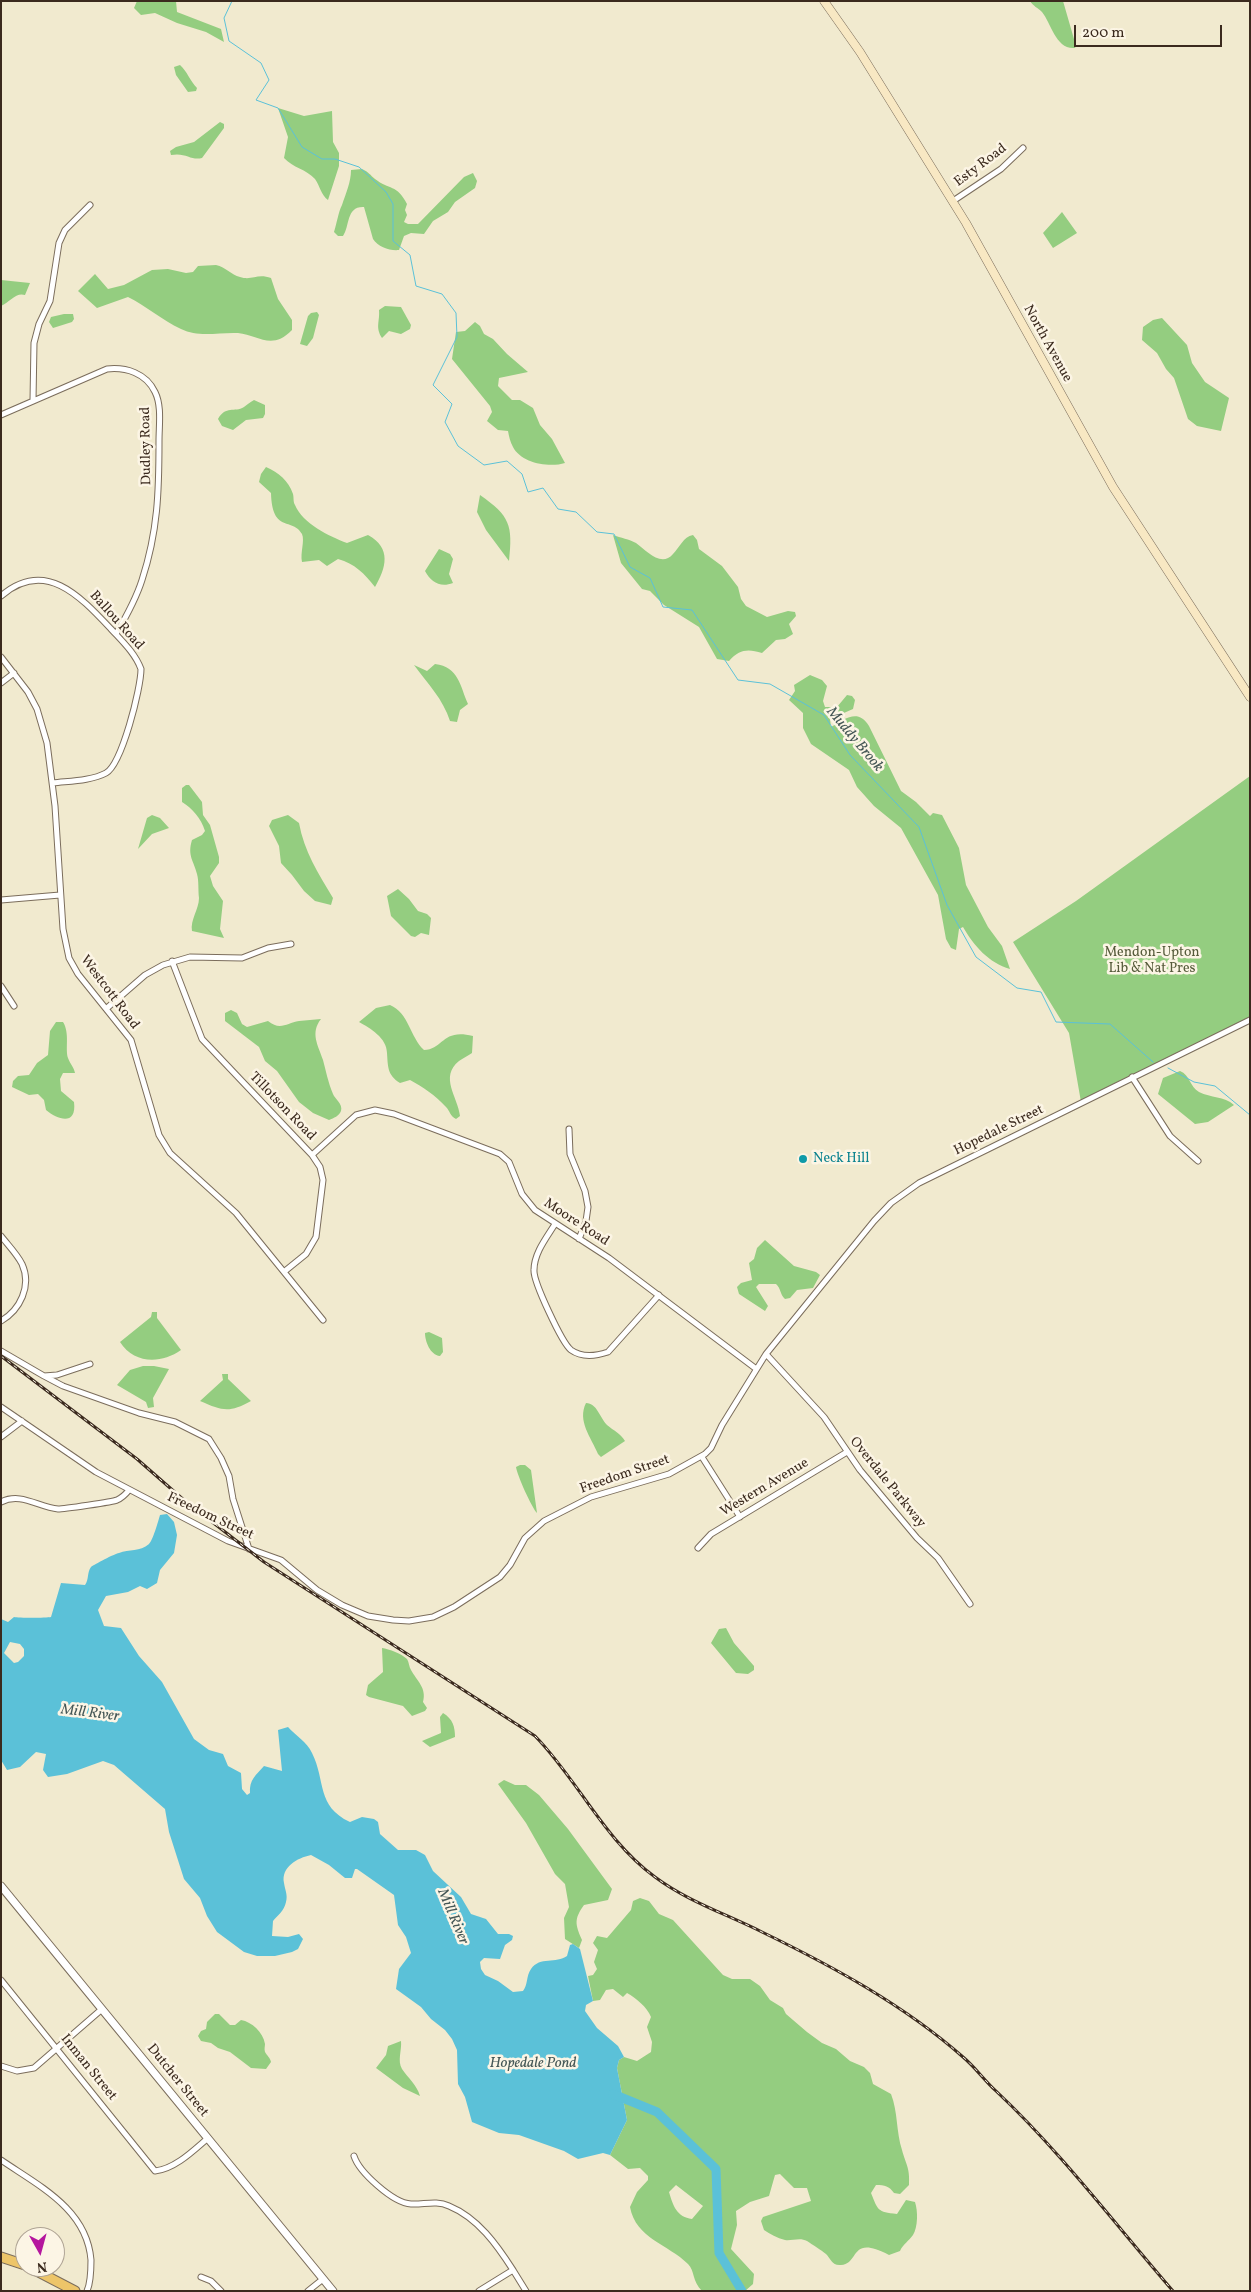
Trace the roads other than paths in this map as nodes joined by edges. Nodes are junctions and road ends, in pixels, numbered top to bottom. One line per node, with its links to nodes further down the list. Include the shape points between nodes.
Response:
1 (824, 1): 3 (main road, North Avenue, via 860,52)
2 (1023, 148): 3 (street, Esty Road, via 1001,169)
3 (953, 201): 12 (main road, North Avenue, via 1112,487)
4 (90, 205): 5 (street, via 65,230 59,243 50,301 34,343)
5 (33, 400): 6 (street, Dudley Road); 8 (street, Dudley Road, via 94,374 117,368 141,376 157,397 157,516 142,581)
6 (1, 414)
7 (1, 596): 8 (street, Ballou Road, via 24,581 50,582 78,596)
8 (116, 634): 13 (street, Ballou Road, via 141,669 118,759 110,770 100,776)
9 (1, 657): 10 (street, Westcott Road)
10 (14, 673): 11 (street); 13 (street, Westcott Road, via 28,692 42,724)
11 (1, 683)
12 (1250, 697)
13 (52, 783): 14 (street, Westcott Road)
14 (60, 895): 15 (street); 20 (street, Westcott Road, via 62,929 69,958)
15 (1, 900)
16 (290, 944): 17 (street, via 277,945 242,958)
17 (172, 961): 20 (street, via 145,975); 24 (street, Tillotson Road, via 202,1039)
18 (1, 986): 19 (street)
19 (14, 1006)
20 (106, 1008): 29 (street, Westcott Road, via 131,1040 159,1135 170,1153 236,1213)
21 (1250, 1020): 22 (street, Hopedale Street)
22 (1132, 1078): 25 (street, via 1170,1136); 31 (street, Hopedale Street, via 905,1192 874,1221)
23 (569, 1129): 28 (street, via 570,1154 588,1207)
24 (312, 1154): 26 (street, Moore Road, via 356,1115 369,1111 388,1112 500,1154 509,1162 526,1200); 29 (street, Tillotson Road, via 320,1167 322,1180 316,1237 306,1254)
25 (1198, 1161)
26 (555, 1224): 28 (street, Moore Road); 30 (street, via 539,1250 533,1271 557,1329 569,1349 585,1355 608,1352)
27 (1, 1236): 32 (street, via 23,1266 24,1283 18,1307)
28 (579, 1239): 30 (street, Moore Road)
29 (285, 1271): 33 (street, Westcott Road)
30 (659, 1295): 37 (street, Moore Road)
31 (798, 1314): 35 (street, Freedom Street)
32 (1, 1320)
33 (323, 1320)
34 (1, 1351): 38 (street)
35 (766, 1354): 37 (street, Freedom Street); 42 (street, Overdale Parkway, via 815,1406)
36 (90, 1364): 38 (street)
37 (755, 1368): 43 (street, Freedom Street, via 711,1448)
38 (44, 1376): 48 (street, via 139,1413 175,1422 209,1439 229,1476)
39 (1, 1407): 40 (street, Freedom Street)
40 (22, 1421): 41 (street); 44 (street, Freedom Street, via 96,1472)
41 (1, 1437)
42 (847, 1452): 46 (street, Western Avenue); 49 (street, Overdale Parkway, via 938,1558)
43 (702, 1457): 46 (street); 48 (street, Freedom Street, via 669,1474 590,1497 544,1521 525,1538 500,1577 454,1607 424,1619 401,1621 356,1612 325,1596 281,1560)
44 (129, 1490): 45 (street, via 111,1502 66,1508 20,1498); 48 (street, Freedom Street)
45 (1, 1502)
46 (740, 1517): 47 (street, Western Avenue, via 711,1534)
47 (698, 1548)
48 (248, 1549)
49 (970, 1604)
50 (3, 1891): 52 (street, Dutcher Street)
51 (1, 1980): 53 (street, Inman Street)
52 (102, 2009): 53 (street); 55 (street, Dutcher Street)
53 (56, 2048): 54 (street, via 32,2069 17,2071); 55 (street, Inman Street, via 156,2171 178,2161)
54 (1, 2066)
55 (208, 2138): 63 (street, Dutcher Street)
56 (354, 2156): 60 (street, via 367,2176 399,2201 447,2205 464,2215 486,2233)
57 (1, 2160): 65 (street, via 58,2199 74,2217 86,2238 90,2254 91,2275)
58 (1, 2257): 59 (main road)
59 (15, 2262)
60 (514, 2270): 69 (street); 70 (street)
61 (48, 2277): 64 (main road)
62 (200, 2277): 66 (street)
63 (323, 2280): 67 (street); 68 (street, Dutcher Street)
64 (75, 2291)
65 (87, 2291)
66 (221, 2291)
67 (308, 2291)
68 (332, 2291)
69 (479, 2291)
70 (526, 2291)

